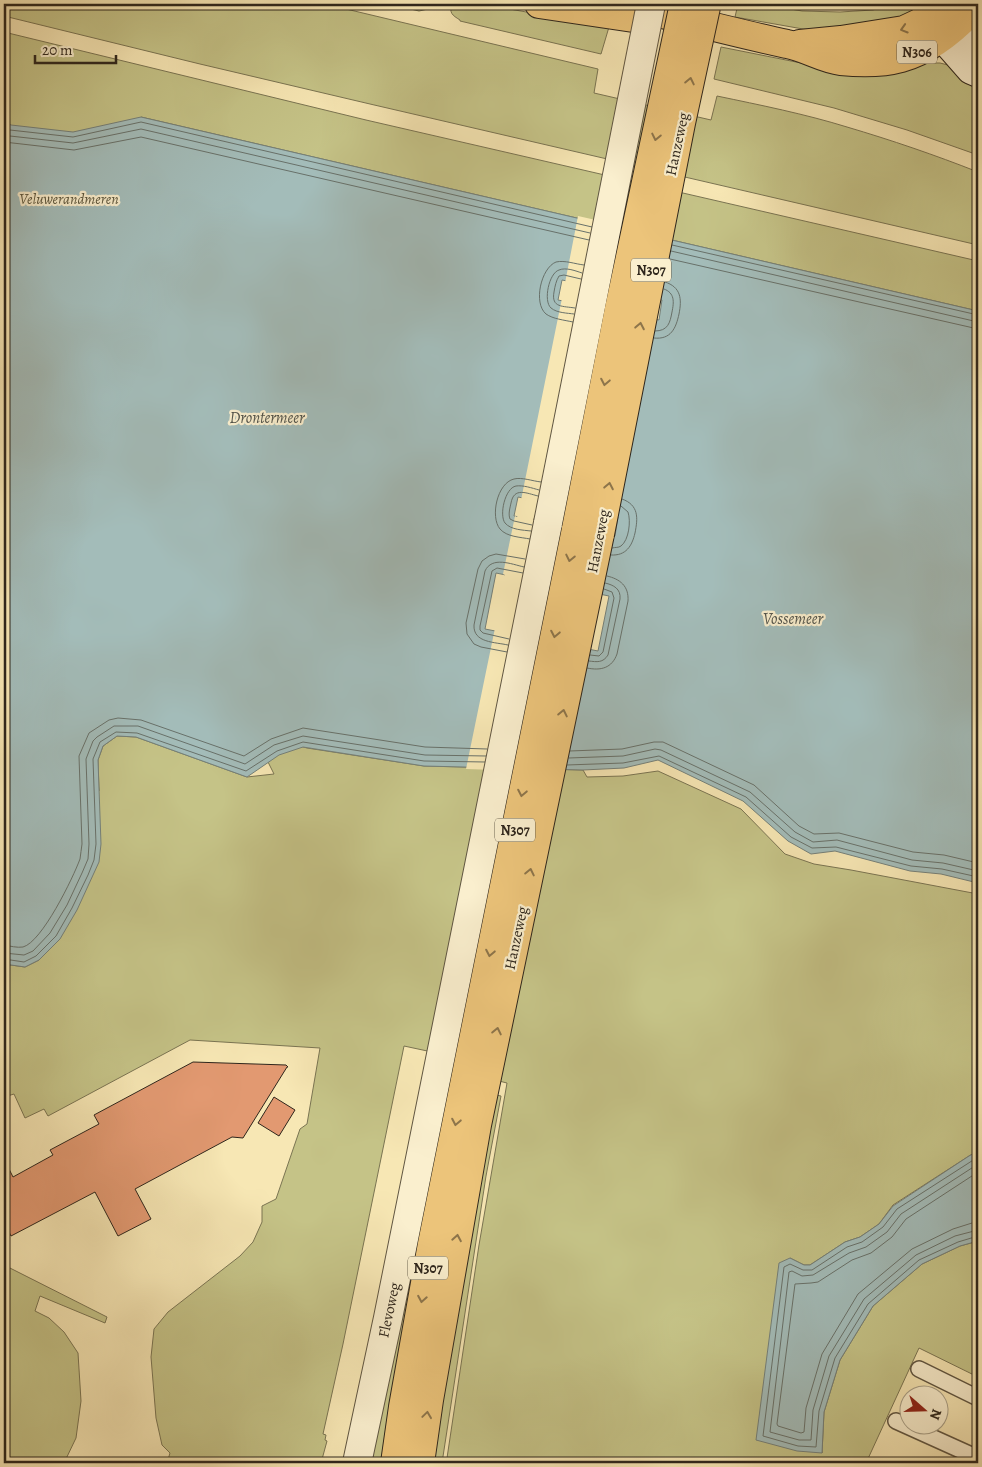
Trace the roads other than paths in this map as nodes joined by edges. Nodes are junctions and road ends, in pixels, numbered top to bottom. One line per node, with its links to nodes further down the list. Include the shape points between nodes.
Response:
1 (539, 4): 7 (main road, N306)
2 (621, 4): 7 (main road, N306)
3 (651, 4): 14 (street, Flevoweg, bridge)
4 (684, 4): 9 (main road, Hanzeweg / N307, one-way to 9, bridge, via 619,309)
5 (707, 4): 9 (main road, Hanzeweg / N307, one-way to 5, bridge, via 600,534)
6 (958, 19): 7 (main road, N306, via 919,23 904,30 841,40 793,45); 8 (street, via 971,70)
7 (753, 36)
8 (978, 73)
9 (477, 1076): 15 (main road, Flevoweg / N307, one-way to 15, via 429,1263); 16 (main road, N307, one-way to 9, via 476,1134)
10 (919, 1369): 11 (lane)
11 (978, 1398)
12 (896, 1420): 13 (lane)
13 (978, 1458)
14 (357, 1463)
15 (395, 1463)
16 (420, 1463)

